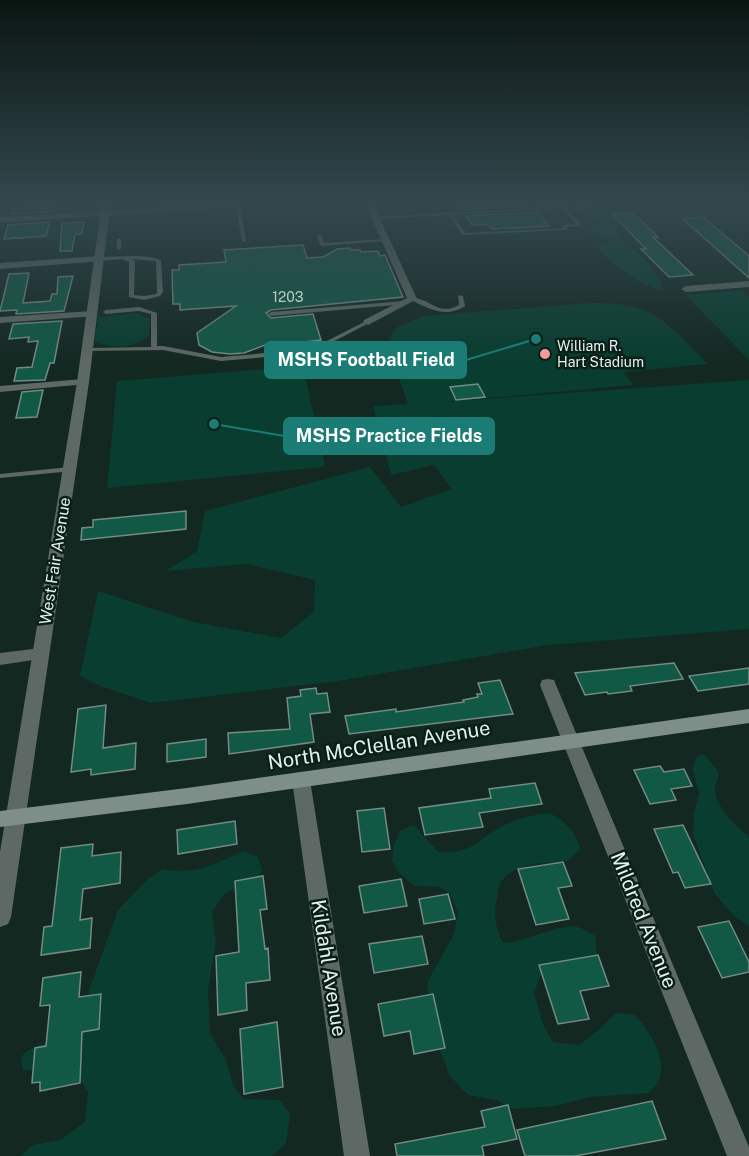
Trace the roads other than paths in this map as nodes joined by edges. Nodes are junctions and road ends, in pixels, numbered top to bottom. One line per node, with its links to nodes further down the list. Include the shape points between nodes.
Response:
1 (391, 257): 8 (street)
2 (123, 258): 2 (lane, via 132,261 131,296 158,295 160,262); 3 (lane)
3 (100, 259): 4 (street); 10 (street, West Fair Avenue)
4 (0, 266)
5 (748, 285): 6 (street)
6 (687, 289)
7 (460, 296): 9 (lane, via 462,306 456,310 437,311)
8 (408, 301): 9 (lane, via 420,301); 11 (lane); 14 (street)
9 (428, 307): 12 (lane)
10 (99, 313): 13 (street); 15 (lane, via 138,309 154,313); 16 (street, West Fair Avenue)
11 (271, 314)
12 (433, 315)
13 (0, 320)
14 (368, 322): 15 (lane, via 301,352 221,360)
15 (154, 348): 16 (lane)
16 (87, 350): 17 (street, West Fair Avenue)
17 (83, 382): 18 (street); 19 (street, West Fair Avenue)
18 (0, 389)
19 (70, 469): 20 (lane); 21 (street, West Fair Avenue)
20 (0, 476)
21 (41, 654): 22 (street); 27 (street, West Fair Avenue)
22 (0, 659)
23 (548, 685): 25 (street, Mildred Avenue)
24 (749, 716): 25 (main road, North McClellan Avenue)
25 (570, 739): 26 (main road, North McClellan Avenue); 30 (street, Mildred Avenue)
26 (300, 780): 27 (main road, North McClellan Avenue); 29 (street, Kildahl Avenue)
27 (7, 818): 28 (street, West Fair Avenue)
28 (0, 917)
29 (357, 1156)
30 (740, 1156)

